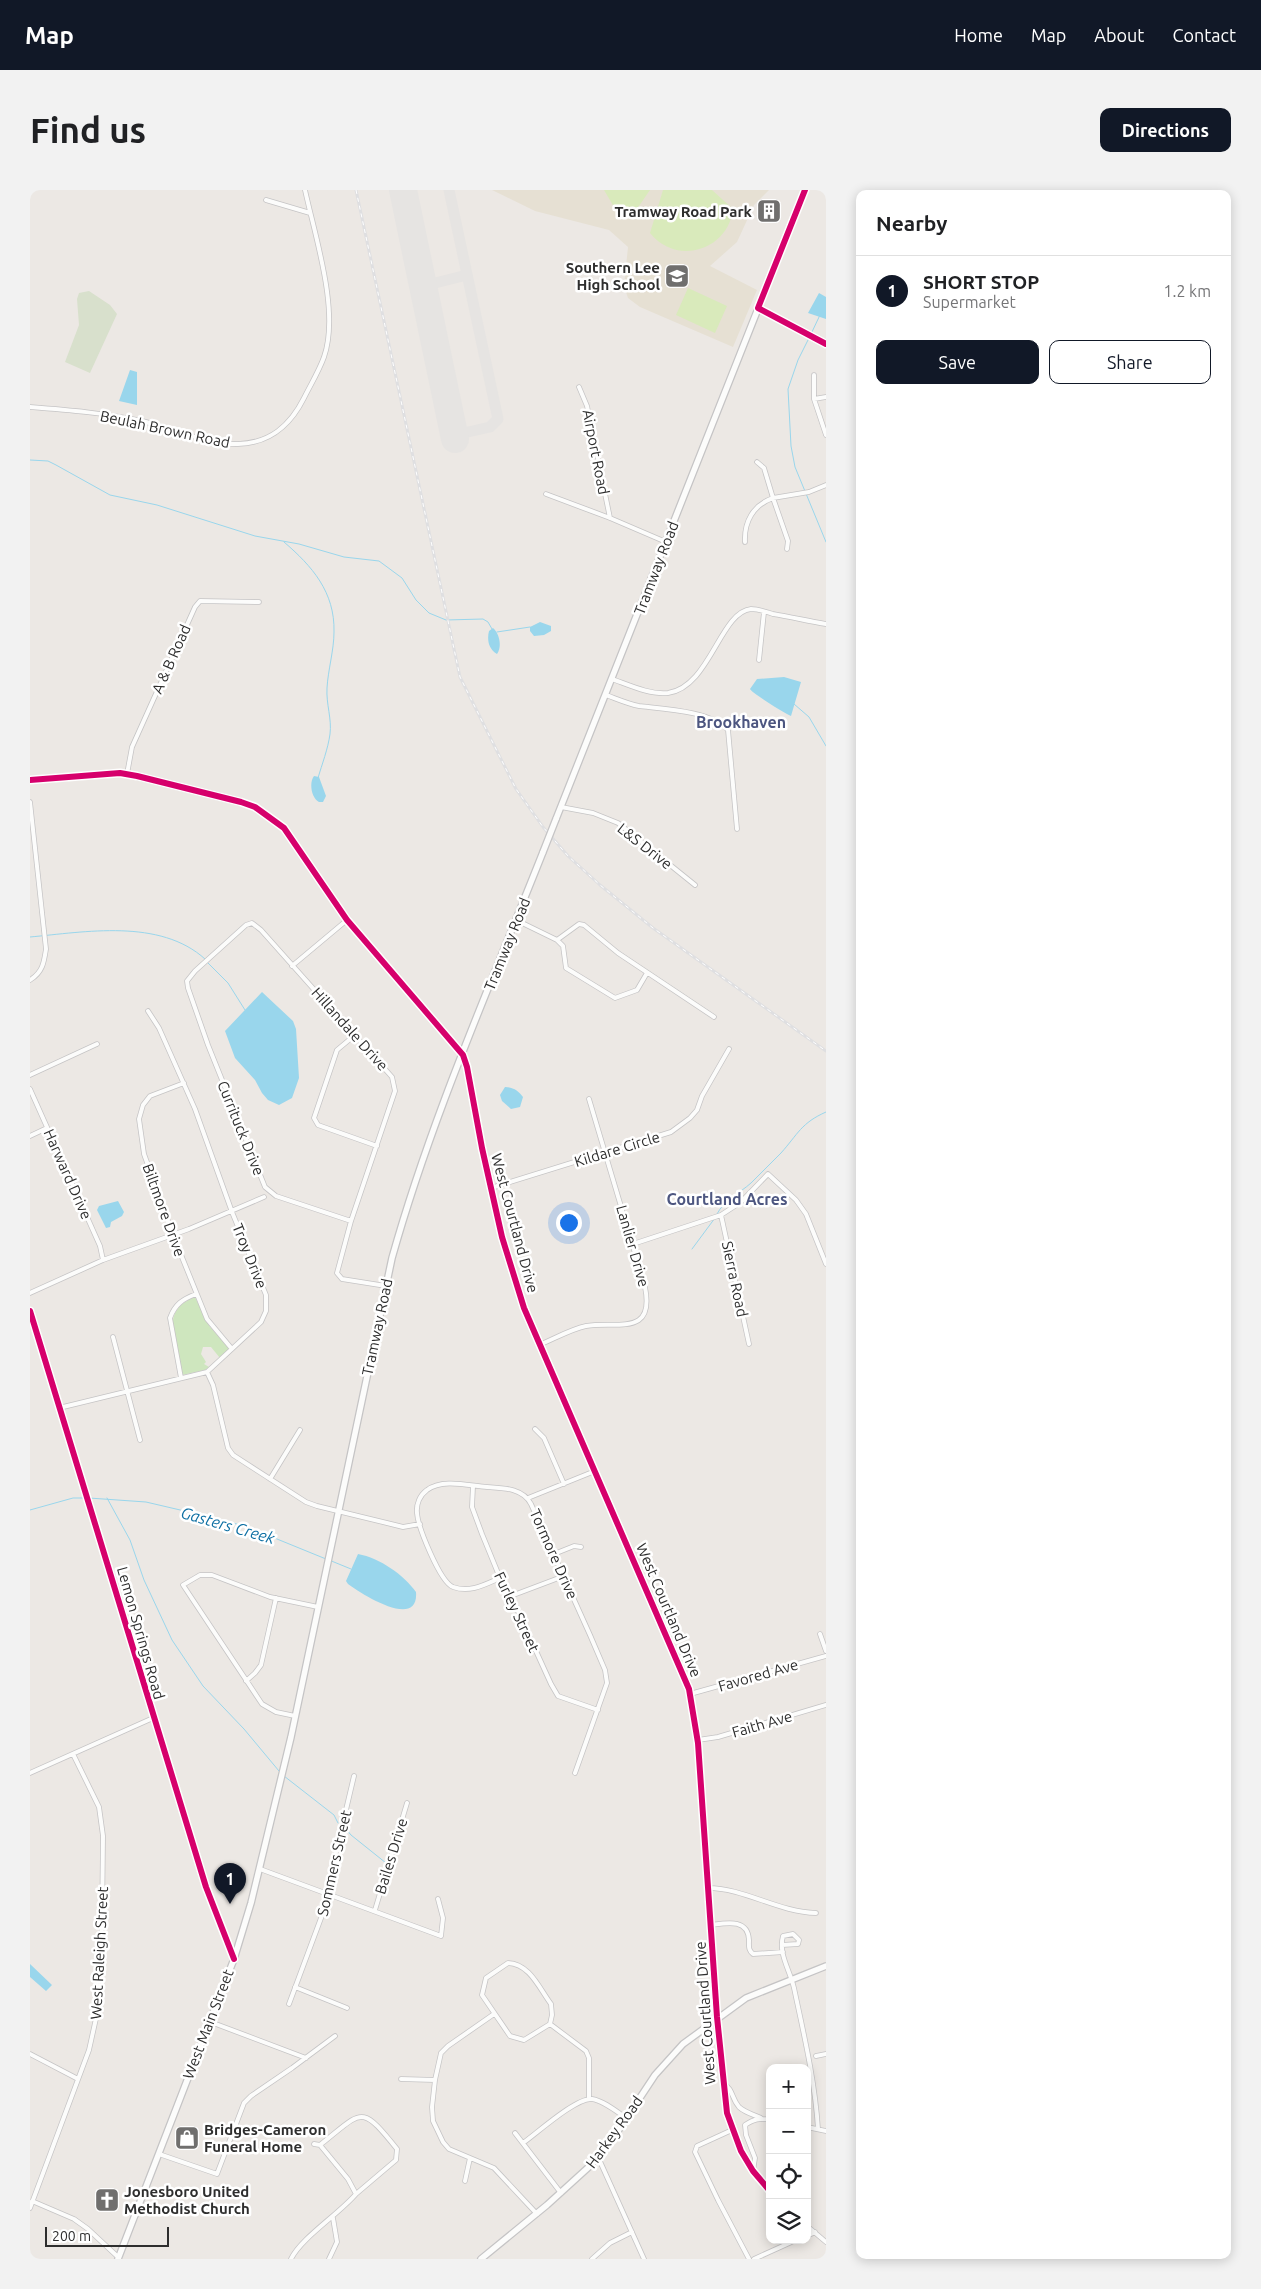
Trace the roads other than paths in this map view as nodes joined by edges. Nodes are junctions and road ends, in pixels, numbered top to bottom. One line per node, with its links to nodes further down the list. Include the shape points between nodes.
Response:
1 (305, 190): 4 (street, Beulah Brown Road)
2 (805, 190): 5 (main road, Tramway Road)
3 (266, 200): 4 (street)
4 (310, 213): 11 (street, Beulah Brown Road, via 330,313 329,334 325,356 298,411 274,435 256,442 218,442 125,418)
5 (758, 308): 6 (main road); 18 (main road, Tramway Road)
6 (826, 344)
7 (814, 375): 10 (street)
8 (579, 387): 17 (street, Airport Road, via 587,406)
9 (826, 397): 10 (street)
10 (814, 399): 12 (street)
11 (30, 407)
12 (826, 435)
13 (757, 462): 16 (street, via 764,468)
14 (826, 486): 16 (street)
15 (546, 494): 17 (street, Airport Road)
16 (774, 498): 19 (street, via 756,508 745,531); 20 (street, via 788,541)
17 (610, 518): 18 (street, Airport Road)
18 (666, 542): 25 (main road, Tramway Road)
19 (746, 542)
20 (787, 549)
21 (259, 602): 27 (street, A & B Road, via 200,601 144,719 132,748)
22 (764, 612): 23 (street); 24 (street); 25 (street, via 751,609 738,614 709,658 683,688 667,693 650,692)
23 (826, 624)
24 (759, 660)
25 (612, 679): 26 (main road, Tramway Road)
26 (606, 695): 30 (main road, Tramway Road); 31 (street, via 721,722 728,730)
27 (127, 774): 28 (main road); 33 (main road, via 241,802 271,817 299,847)
28 (30, 780)
29 (30, 802): 38 (street, via 46,949 44,966)
30 (561, 807): 32 (street, L&S Drive, via 593,813 618,823); 34 (main road, Tramway Road, bridge)
31 (737, 829)
32 (696, 885)
33 (347, 920): 36 (street); 45 (main road)
34 (516, 920): 35 (street); 45 (main road, Tramway Road)
35 (557, 940): 37 (street, via 579,924 584,924); 37 (street, via 563,946 566,968 615,998 637,990)
36 (292, 966): 39 (street, Hillandale Drive, via 252,923 195,971); 42 (street, Hillandale Drive)
37 (647, 973): 41 (street)
38 (30, 980)
39 (187, 982): 58 (street, Currituck Drive, via 208,1045 265,1187 276,1196)
40 (148, 1011): 47 (street, Troy Drive)
41 (714, 1017)
42 (355, 1035): 52 (street, Hillandale Drive, via 392,1077 395,1085); 52 (street, via 337,1050 314,1118 318,1125)
43 (97, 1044): 46 (street)
44 (729, 1049): 53 (street, Kildare Circle, via 690,1118 660,1137)
45 (463, 1055): 54 (street, West Courtland Drive); 63 (main road, Tramway Road, via 410,1197)
46 (30, 1075)
47 (184, 1083): 56 (street, Troy Drive); 59 (street, Biltmore Drive, via 150,1096 139,1119 144,1154)
48 (30, 1089): 50 (street, Harward Drive)
49 (589, 1099): 53 (street, Lanlier Drive)
50 (47, 1128): 51 (street); 61 (street, Harward Drive, via 100,1246)
51 (30, 1136)
52 (377, 1146): 58 (street, Hillandale Drive)
53 (605, 1153): 54 (street, Kildare Circle); 60 (street, Lanlier Drive)
54 (491, 1188): 69 (street, West Courtland Drive, via 516,1283)
55 (264, 1197): 56 (street)
56 (232, 1212): 59 (street); 70 (street, Troy Drive, via 267,1303 261,1322)
57 (721, 1215): 60 (street); 62 (street, via 741,1202 768,1174 806,1214); 68 (street, Sierra Road)
58 (351, 1221): 63 (street, Hillandale Drive, via 337,1273 342,1279)
59 (173, 1234): 61 (street); 65 (street, Biltmore Drive)
60 (633, 1244): 69 (street, Lanlier Drive, via 648,1298 647,1310 640,1320 630,1325 584,1326)
61 (103, 1260): 64 (street)
62 (826, 1264)
63 (386, 1286): 83 (main road, Tramway Road)
64 (30, 1293)
65 (196, 1294): 70 (street, Biltmore Drive, via 211,1326); 72 (street, via 181,1300 170,1318)
66 (30, 1311): 74 (main road, Lemon Springs Road)
67 (113, 1337): 73 (street)
68 (749, 1344)
69 (539, 1345): 78 (street, West Courtland Drive)
70 (232, 1349): 71 (street, Troy Drive)
71 (206, 1372): 72 (street, Troy Drive); 79 (street, via 213,1385 228,1448 233,1455)
72 (181, 1378): 73 (street, Troy Drive)
73 (126, 1390): 74 (street, Troy Drive); 77 (street)
74 (59, 1408): 100 (main road, Lemon Springs Road)
75 (534, 1429): 80 (street, via 544,1438)
76 (300, 1430): 79 (street)
77 (140, 1440)
78 (595, 1472): 80 (street); 96 (street, West Courtland Drive)
79 (270, 1479): 83 (street, via 306,1502)
80 (564, 1484): 82 (street)
81 (473, 1486): 82 (street, Tormore Drive, via 519,1492); 84 (street, Tormore Drive, via 438,1485 428,1490 418,1500); 88 (street, Furley Street, via 472,1507)
82 (528, 1498): 86 (street, Tormore Drive)
83 (339, 1511): 84 (street, via 403,1527); 91 (main road, Tramway Road)
84 (420, 1524): 88 (street, Tormore Drive, via 440,1574 451,1586 466,1590)
85 (581, 1547): 86 (street, via 574,1546)
86 (554, 1554): 87 (street, Tormore Drive)
87 (564, 1576): 89 (street); 98 (street, Tormore Drive, via 605,1670 607,1683)
88 (500, 1578): 89 (street, Furley Street)
89 (511, 1596): 98 (street, Furley Street, via 558,1696)
90 (276, 1598): 91 (street); 95 (street, via 260,1665); 95 (street, via 212,1574 200,1575 183,1585)
91 (318, 1607): 99 (main road, Tramway Road)
92 (820, 1634): 93 (street)
93 (826, 1651)
94 (826, 1656): 96 (street, Favored Ave)
95 (246, 1681): 99 (street, via 266,1707)
96 (690, 1694): 102 (street, West Courtland Drive)
97 (826, 1705): 102 (street, Faith Ave, via 726,1735)
98 (598, 1710): 105 (street, Tormore Drive)
99 (295, 1716): 101 (main road, Tramway Road)
100 (153, 1718): 103 (street); 117 (main road, Lemon Springs Road, via 206,1887)
101 (293, 1724): 108 (main road, West Main Street)
102 (698, 1740): 109 (street, West Courtland Drive)
103 (73, 1754): 104 (street); 133 (street, West Raleigh Street, via 99,1808 102,1836 97,2014)
104 (30, 1773)
105 (575, 1773)
106 (354, 1776): 110 (street, Sommers Street)
107 (407, 1803): 112 (street, Bailes Drive)
108 (260, 1869): 110 (street); 117 (main road, West Main Street)
109 (708, 1888): 113 (street, via 730,1891 790,1910); 114 (street, West Courtland Drive)
110 (328, 1893): 112 (street); 120 (street, Sommers Street)
111 (438, 1899): 112 (street, via 443,1918 441,1936)
112 (375, 1910)
113 (816, 1913)
114 (711, 1925): 116 (street, via 735,1922 741,1925 747,1930 749,1949 753,1954); 124 (street, West Courtland Drive)
115 (782, 1945): 115 (street, via 784,1935 795,1935 800,1941); 116 (street)
116 (783, 1952): 119 (street)
117 (234, 1959): 125 (main road, West Main Street)
118 (826, 1966): 119 (main road, Harkey Road)
119 (792, 1980): 124 (main road, Harkey Road, via 746,1998); 141 (street, via 811,2067)
120 (295, 1987): 121 (street, Sommers Street); 122 (street)
121 (289, 2004)
122 (347, 2008)
123 (494, 2014): 126 (street, via 510,2036 516,2039 532,2037); 126 (street, via 482,1995 486,1978 508,1963 517,1964 528,1972 551,2004); 134 (street, via 444,2049)
124 (717, 2017): 135 (street, West Courtland Drive); 137 (main road, Harkey Road, via 683,2044 662,2067)
125 (208, 2021): 131 (street); 148 (main road, West Main Street)
126 (550, 2024): 136 (street, via 586,2051 589,2058)
127 (335, 2036): 131 (street)
128 (30, 2054): 133 (street)
129 (826, 2054): 130 (street)
130 (816, 2056)
131 (306, 2058): 148 (street, via 244,2103 217,2174)
132 (401, 2078): 134 (street)
133 (78, 2079): 156 (street, West Raleigh Street)
134 (435, 2080): 150 (street, via 434,2127 448,2149)
135 (723, 2083): 138 (street, via 730,2088 741,2109); 142 (street, West Courtland Drive)
136 (589, 2099): 137 (street, via 602,2102); 145 (street, via 574,2105)
137 (626, 2118): 149 (main road, Harkey Road)
138 (761, 2118): 139 (street); 151 (street, via 745,2125 756,2158)
139 (766, 2119)
140 (811, 2128): 141 (street)
141 (818, 2129): 143 (street)
142 (732, 2130): 151 (street, West Courtland Drive); 172 (street, via 703,2142 695,2152)
143 (826, 2131)
144 (515, 2133): 145 (street)
145 (523, 2143): 154 (street)
146 (314, 2144): 147 (street)
147 (320, 2145): 155 (street); 155 (street, via 355,2118 366,2116 397,2149 396,2160)
148 (159, 2154): 166 (main road, West Main Street)
149 (598, 2157): 154 (main road, Harkey Road); 161 (street)
150 (470, 2158): 152 (street); 158 (street, via 494,2168)
151 (753, 2171): 153 (street, West Courtland Drive)
152 (465, 2181)
153 (766, 2186)
154 (561, 2193): 158 (main road, Harkey Road)
155 (356, 2194): 159 (street)
156 (31, 2201): 157 (street, West Raleigh Street); 166 (street, via 72,2218)
157 (30, 2208)
158 (537, 2214): 169 (main road, Harkey Road)
159 (333, 2218): 167 (street, via 299,2246); 168 (street, via 337,2242)
160 (811, 2229): 162 (street)
161 (632, 2232): 170 (street, via 610,2243); 171 (street)
162 (814, 2232): 163 (street); 164 (street)
163 (811, 2234)
164 (826, 2242)
165 (787, 2244): 173 (street)
166 (119, 2258)
167 (291, 2259)
168 (329, 2259)
169 (481, 2259)
170 (592, 2259)
171 (644, 2259)
172 (750, 2259)
173 (754, 2259)

